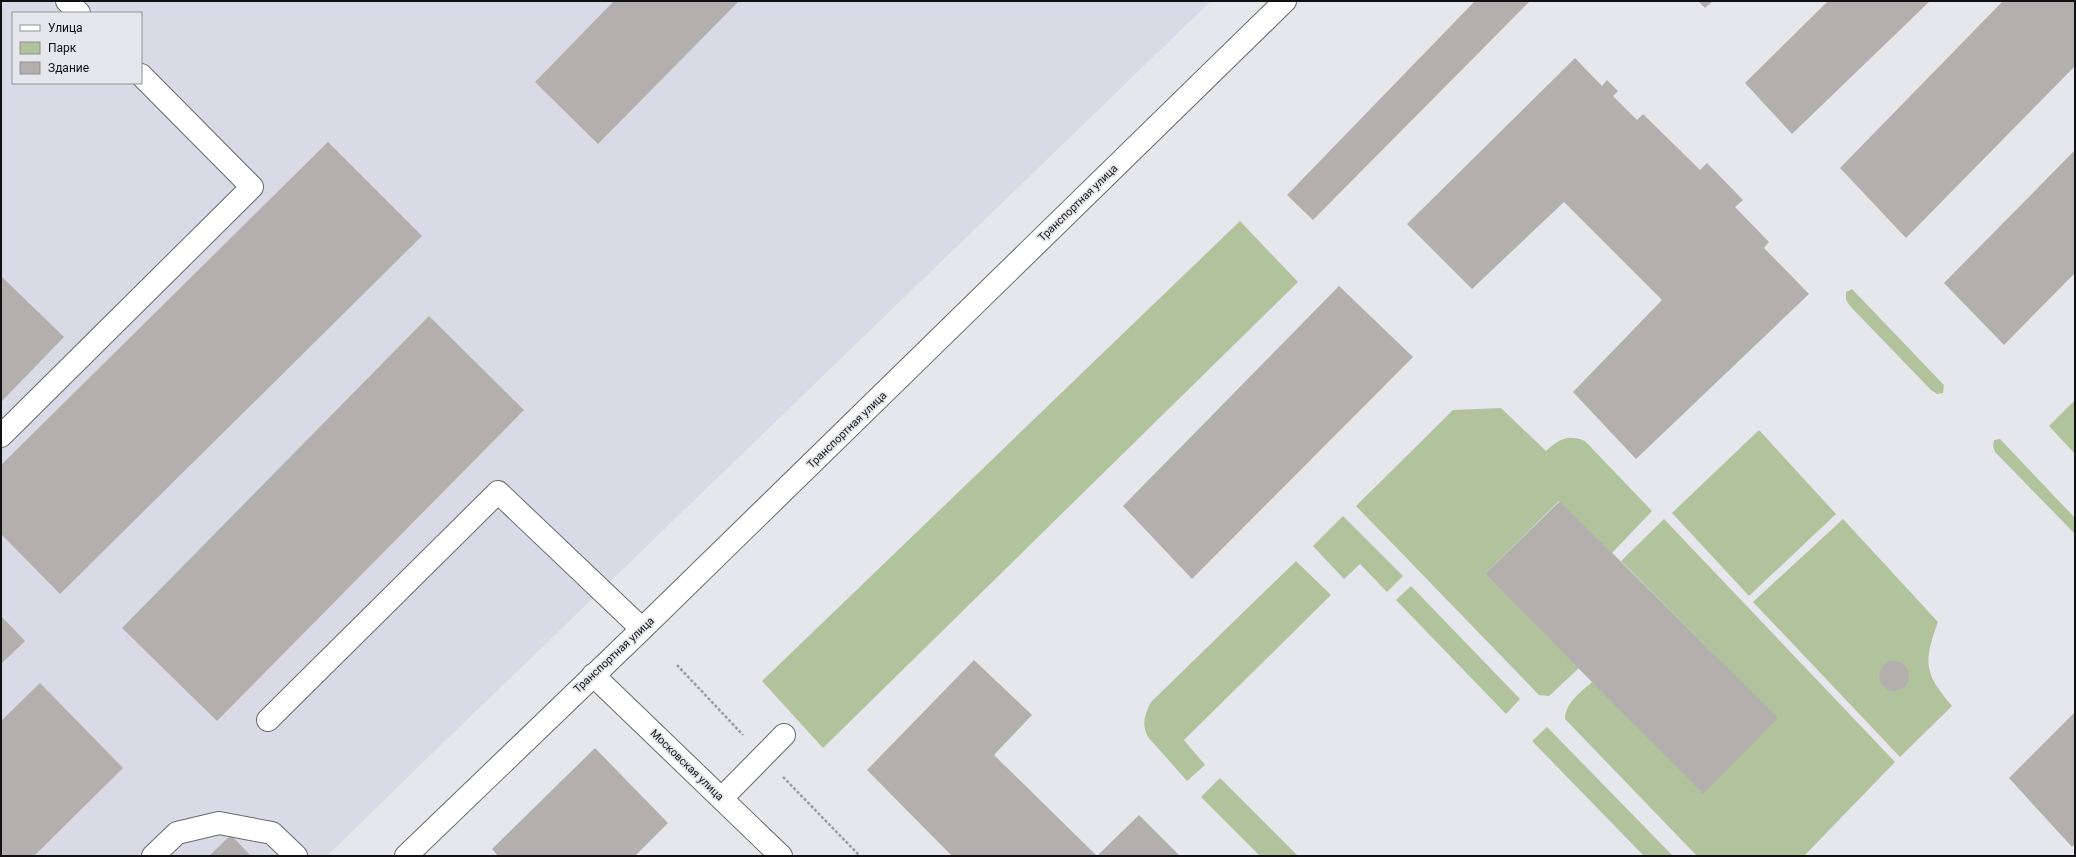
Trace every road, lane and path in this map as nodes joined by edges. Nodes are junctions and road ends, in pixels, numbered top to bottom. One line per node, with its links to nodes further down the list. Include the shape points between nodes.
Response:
1 (67, 1): 3 (street)
2 (1285, 1): 6 (street, Транспортная улица)
3 (78, 12)
4 (142, 76): 5 (street, via 252,187)
5 (1, 436)
6 (642, 629): 7 (street, Транспортная улица); 8 (street, via 498,492)
7 (593, 675): 10 (street, Московская улица); 13 (street, Транспортная улица)
8 (268, 720)
9 (784, 735): 10 (street)
10 (722, 798): 14 (street, Московская улица)
11 (153, 856): 12 (street, via 177,833 219,824 272,833)
12 (296, 856)
13 (406, 856)
14 (782, 856)

